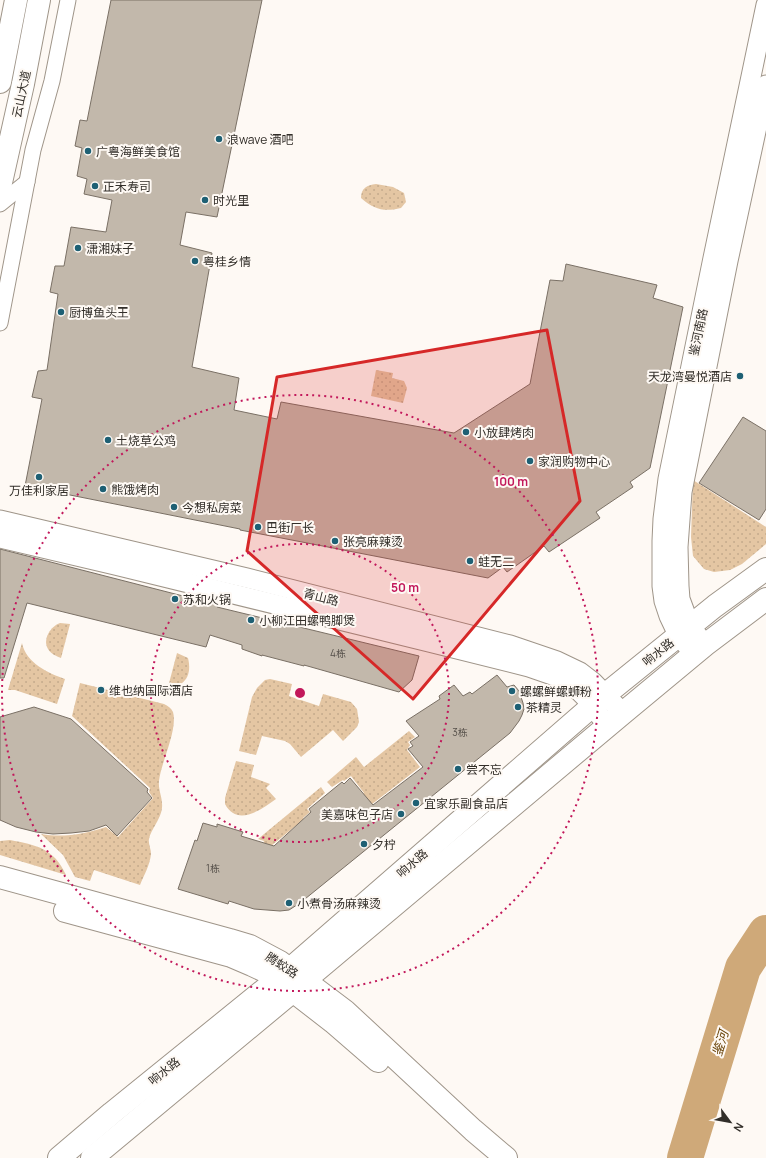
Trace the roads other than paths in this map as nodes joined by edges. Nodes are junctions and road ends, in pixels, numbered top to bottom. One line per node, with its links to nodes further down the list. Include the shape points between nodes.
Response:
1 (16, 0): 5 (main road, 云山大道)
2 (39, 0): 8 (main road, 云山大道)
3 (68, 0): 7 (street, via 52,81)
4 (766, 5): 15 (street, 鉴河南路, via 666,495 662,586 669,616)
5 (0, 82)
6 (766, 85): 15 (street, 鉴河南路, via 682,492 678,547)
7 (27, 182): 9 (street); 10 (street)
8 (0, 187)
9 (0, 204)
10 (0, 323)
11 (0, 520): 17 (street, 青山路, via 255,580 510,645 580,672 593,682)
12 (0, 538): 17 (street, 青山路, via 529,667 558,677 585,697)
13 (766, 569): 15 (main road, 响水路)
14 (766, 599): 16 (main road, 响水路)
15 (684, 631): 16 (street, 鉴河南路); 17 (main road, 响水路)
16 (700, 650): 18 (main road, 响水路)
17 (599, 700): 18 (street, 青山路); 21 (main road, 响水路)
18 (616, 719): 21 (main road, 响水路)
19 (0, 877): 21 (main road, 腾蛟路, via 250,946 266,954)
20 (0, 893): 21 (main road, 腾蛟路, via 231,956)
21 (291, 980): 22 (main road, 响水路, via 112,1113); 23 (main road, 响水路); 24 (main road, 腾蛟路, via 333,1022); 25 (main road, 腾蛟路, via 346,1011)
22 (59, 1158)
23 (92, 1158)
24 (488, 1158)
25 (506, 1158)

